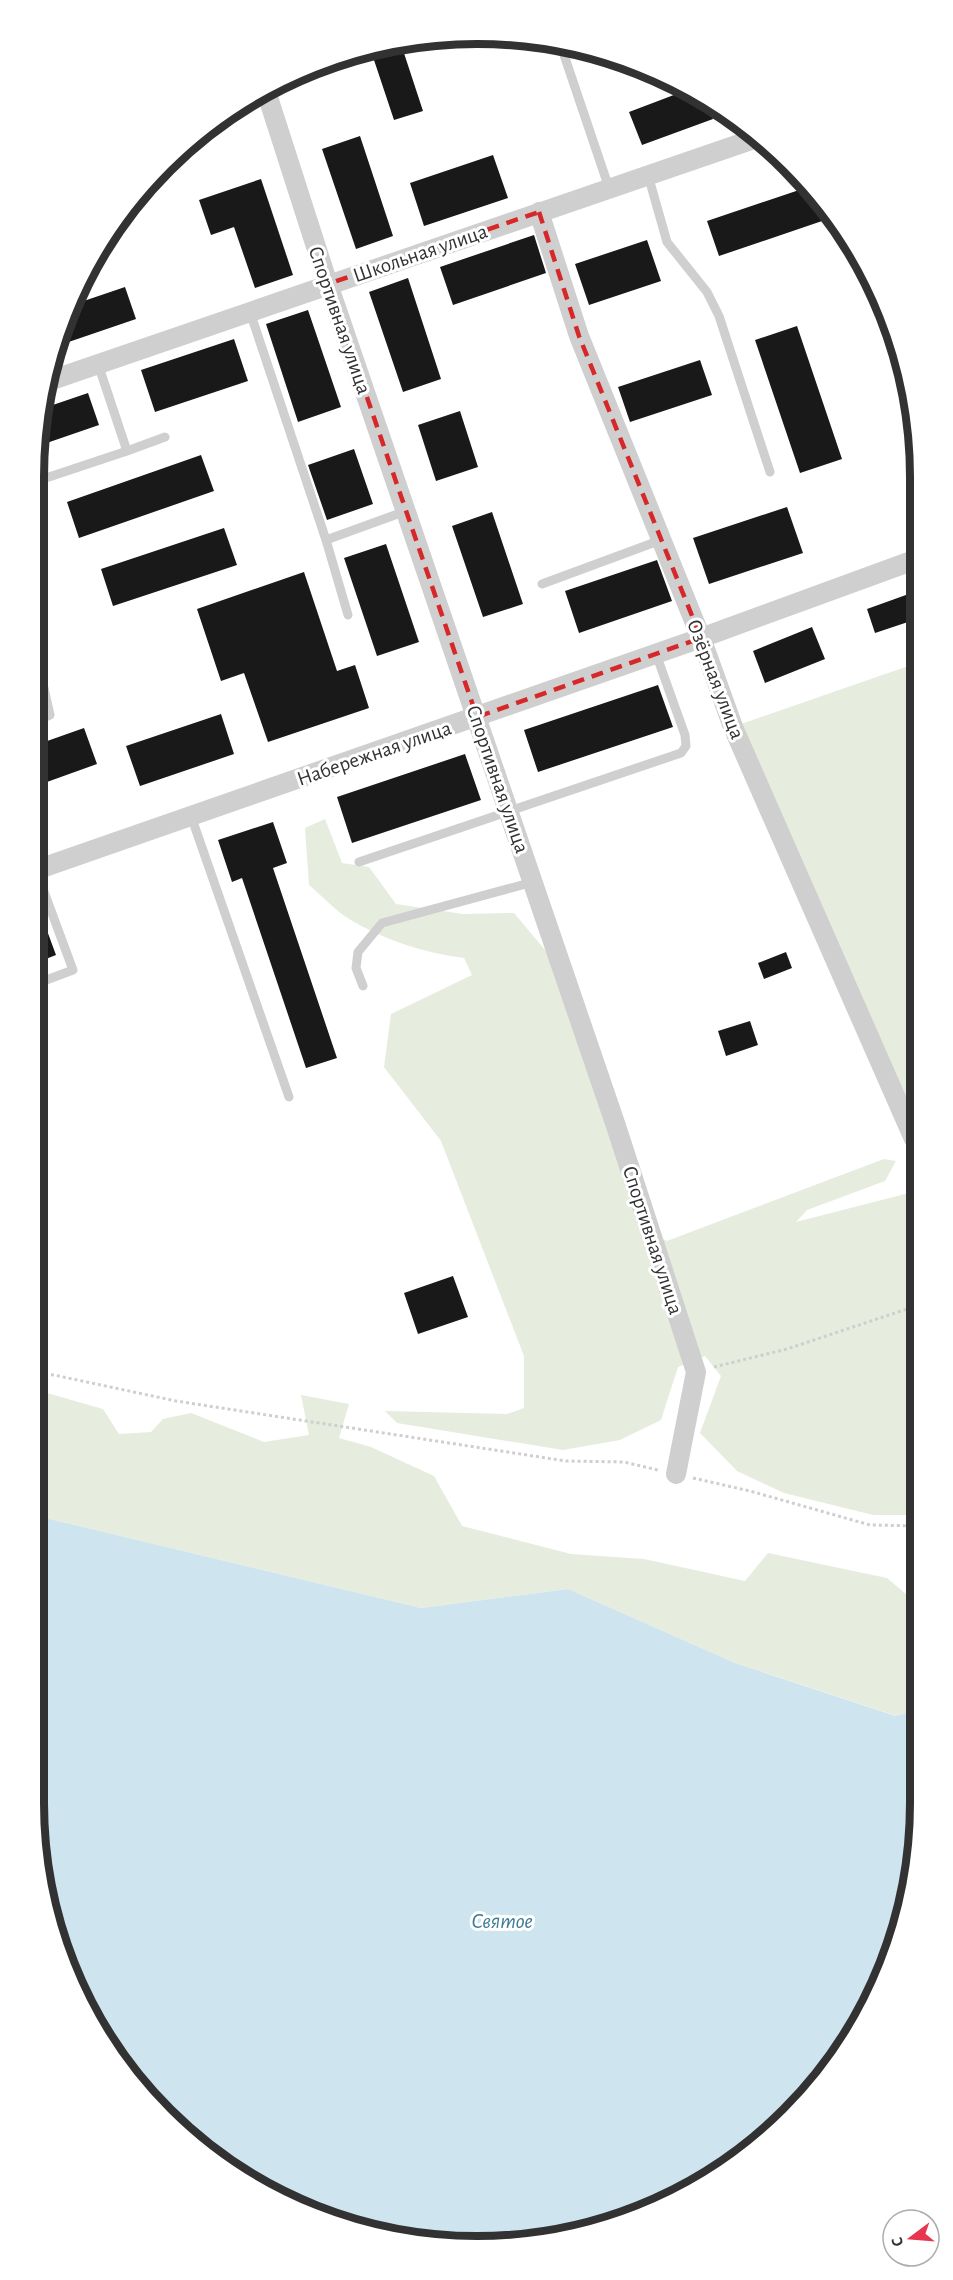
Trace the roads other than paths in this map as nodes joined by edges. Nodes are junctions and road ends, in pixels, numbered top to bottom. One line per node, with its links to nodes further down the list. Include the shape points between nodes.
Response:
1 (563, 52): 5 (lane)
2 (268, 97): 7 (street, Спортивная улица)
3 (750, 141): 4 (street, Школьная улица)
4 (648, 175): 5 (street, Школьная улица); 13 (lane, via 667,242 707,292 719,316)
5 (609, 188): 6 (street, Школьная улица)
6 (539, 212): 7 (street, Школьная улица); 17 (street, Озёрная улица, via 579,336)
7 (328, 284): 8 (street, Школьная улица); 15 (street, Спортивная улица)
8 (250, 311): 9 (street, Школьная улица); 16 (lane)
9 (98, 364): 10 (street, Школьная улица); 12 (lane)
10 (55, 379)
11 (165, 437): 12 (lane)
12 (127, 451): 14 (lane)
13 (770, 472)
14 (44, 480)
15 (406, 511): 16 (lane); 24 (street, Спортивная улица)
16 (326, 540): 20 (lane)
17 (661, 540): 19 (lane); 21 (street, Озёрная улица)
18 (910, 561): 21 (street, Набережная улица)
19 (542, 584)
20 (348, 615)
21 (701, 638): 22 (street, Набережная улица); 35 (street, Озёрная улица, via 733,726)
22 (656, 654): 24 (street, Набережная улица); 26 (lane, via 685,735 686,746 681,753)
23 (44, 685): 25 (lane, via 51,715)
24 (477, 717): 26 (street, Спортивная улица); 27 (street, Набережная улица)
25 (44, 718)
26 (509, 812): 28 (lane); 30 (street, Спортивная улица)
27 (191, 816): 29 (street, Набережная улица); 34 (lane)
28 (359, 862)
29 (44, 868)
30 (533, 882): 33 (lane, via 382,923 358,952 356,968); 36 (street, Спортивная улица, via 696,1372)
31 (44, 894): 32 (lane, via 73,970)
32 (44, 981)
33 (363, 986)
34 (289, 1097)
35 (910, 1124)
36 (676, 1474)

